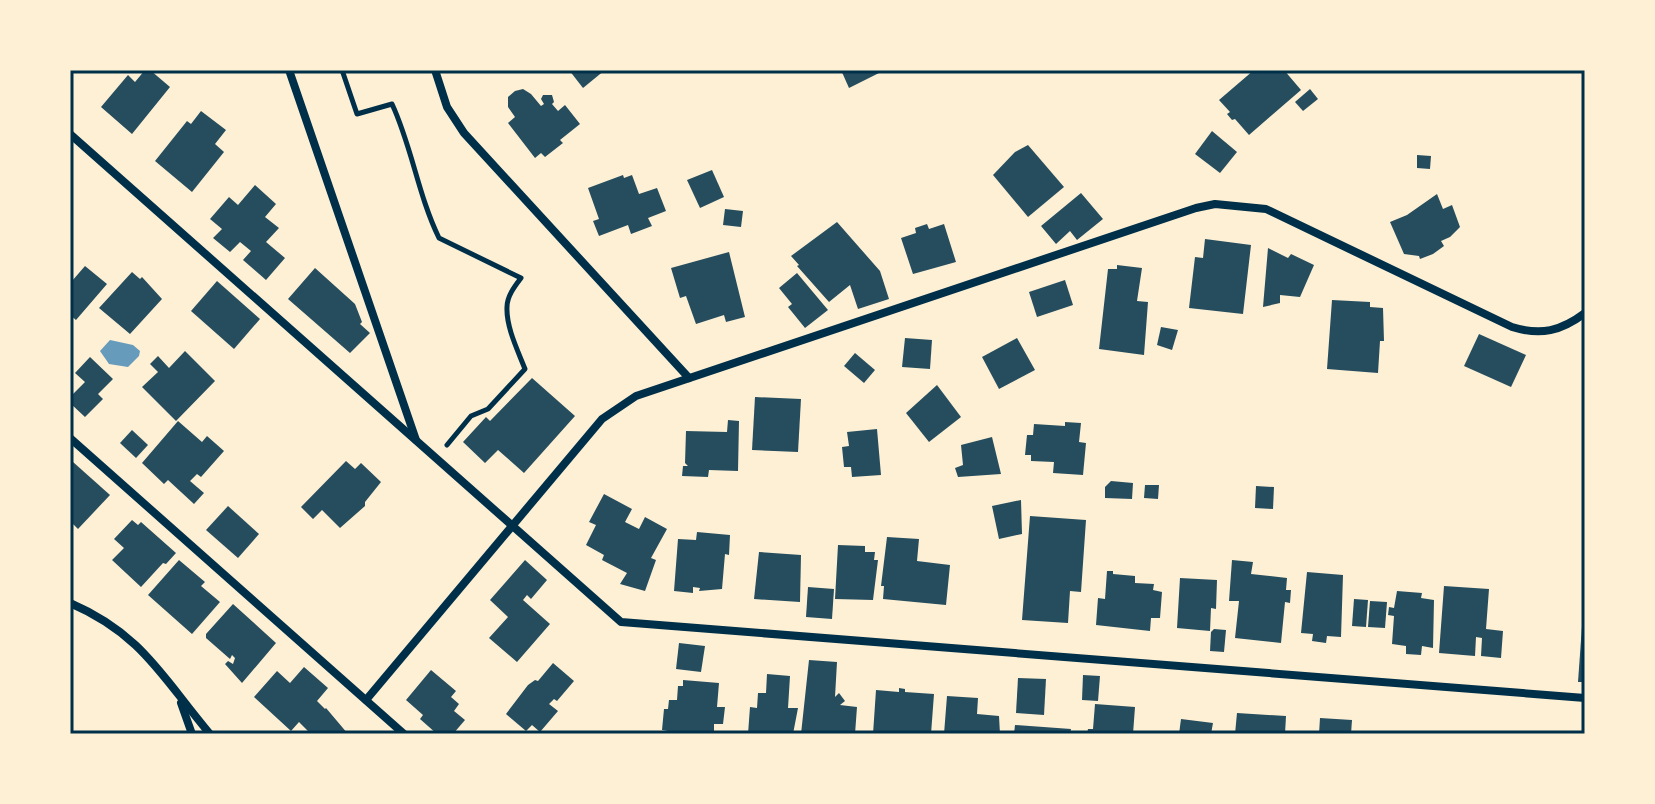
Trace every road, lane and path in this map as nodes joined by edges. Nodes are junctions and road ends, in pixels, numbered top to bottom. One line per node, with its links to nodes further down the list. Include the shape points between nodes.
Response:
1 (289, 70): 8 (street)
2 (342, 70): 9 (path, via 357,114 392,104 439,238 521,278 507,306 525,369 488,409 471,416)
3 (435, 70): 6 (street, via 447,107 464,133)
4 (70, 134): 8 (street)
5 (1585, 313): 6 (street, via 1567,327 1530,333 1266,209 1215,204)
6 (689, 378): 10 (street, via 636,396 602,419)
7 (70, 438): 14 (street)
8 (416, 440): 9 (street)
9 (436, 458): 10 (street)
10 (513, 527): 13 (street, via 621,622); 14 (street)
11 (70, 603): 12 (street, via 126,634)
12 (180, 698): 15 (street); 16 (street)
13 (1585, 698)
14 (366, 700): 17 (street)
15 (192, 734)
16 (210, 734)
17 (404, 734)

